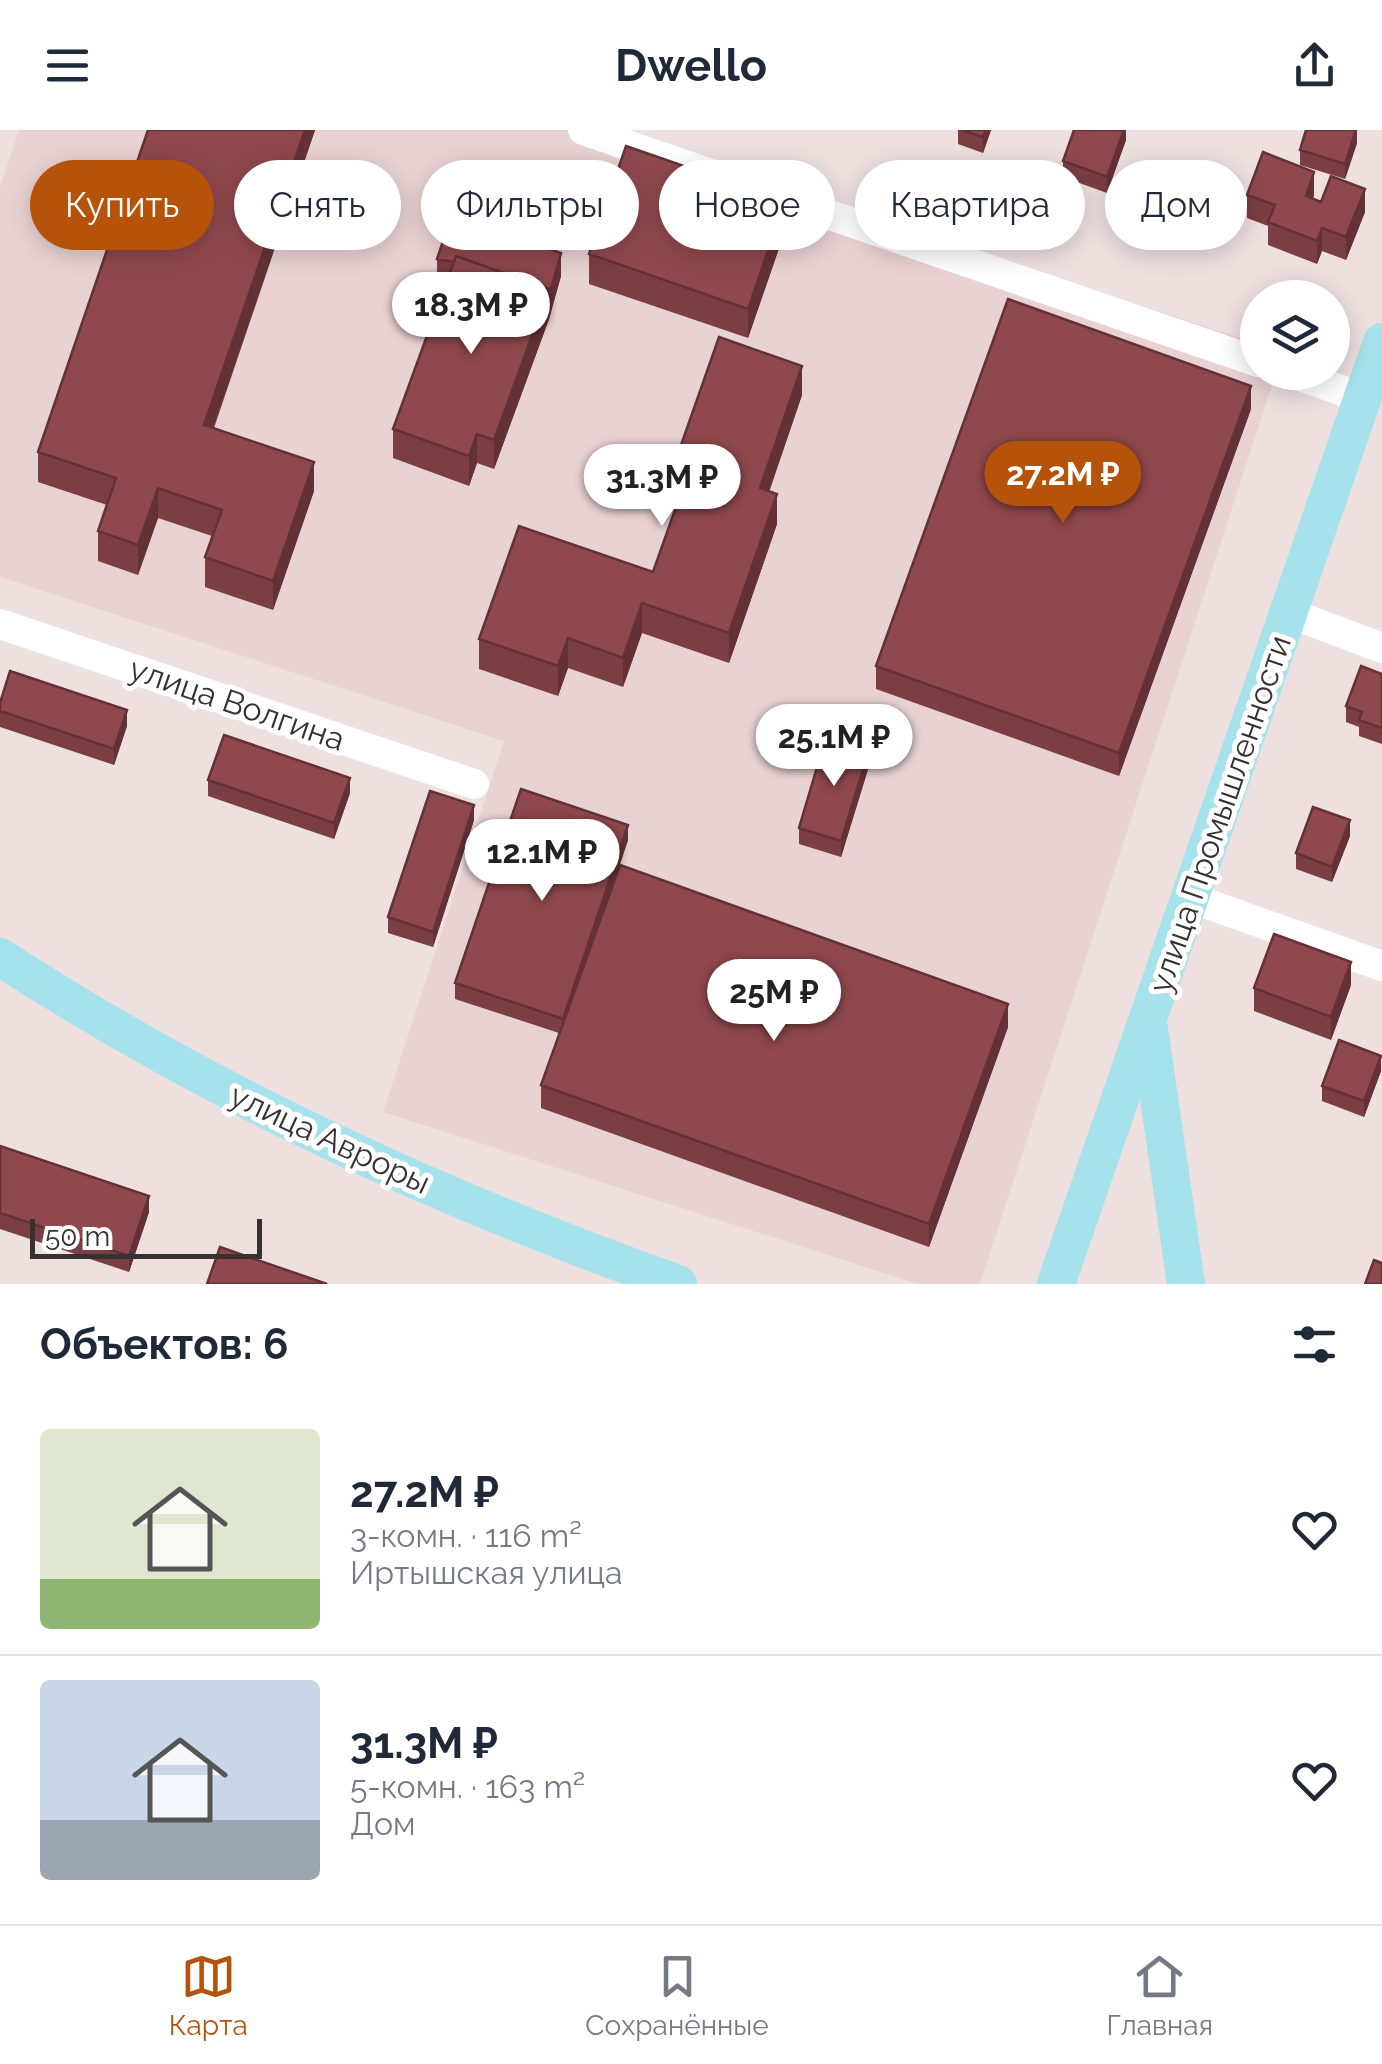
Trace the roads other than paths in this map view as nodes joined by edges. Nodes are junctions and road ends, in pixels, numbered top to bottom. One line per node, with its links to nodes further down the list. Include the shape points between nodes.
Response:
1 (583, 130): 3 (street)
2 (1382, 342): 5 (main road, улица Промышленности)
3 (1240, 356)
4 (1340, 390): 5 (street)
5 (1363, 398): 6 (main road, улица Промышленности)
6 (1289, 613): 8 (street); 10 (main road, улица Промышленности)
7 (0, 624): 9 (street, улица Волгина)
8 (1382, 648)
9 (474, 784)
10 (1191, 898): 12 (street); 13 (main road, улица Промышленности)
11 (0, 957): 14 (main road, улица Авроры, via 150,1050 356,1155 549,1238)
12 (1382, 966)
13 (1148, 1022): 15 (main road, улица Промышленности); 16 (main road)
14 (678, 1284)
15 (1056, 1284)
16 (1186, 1284)

